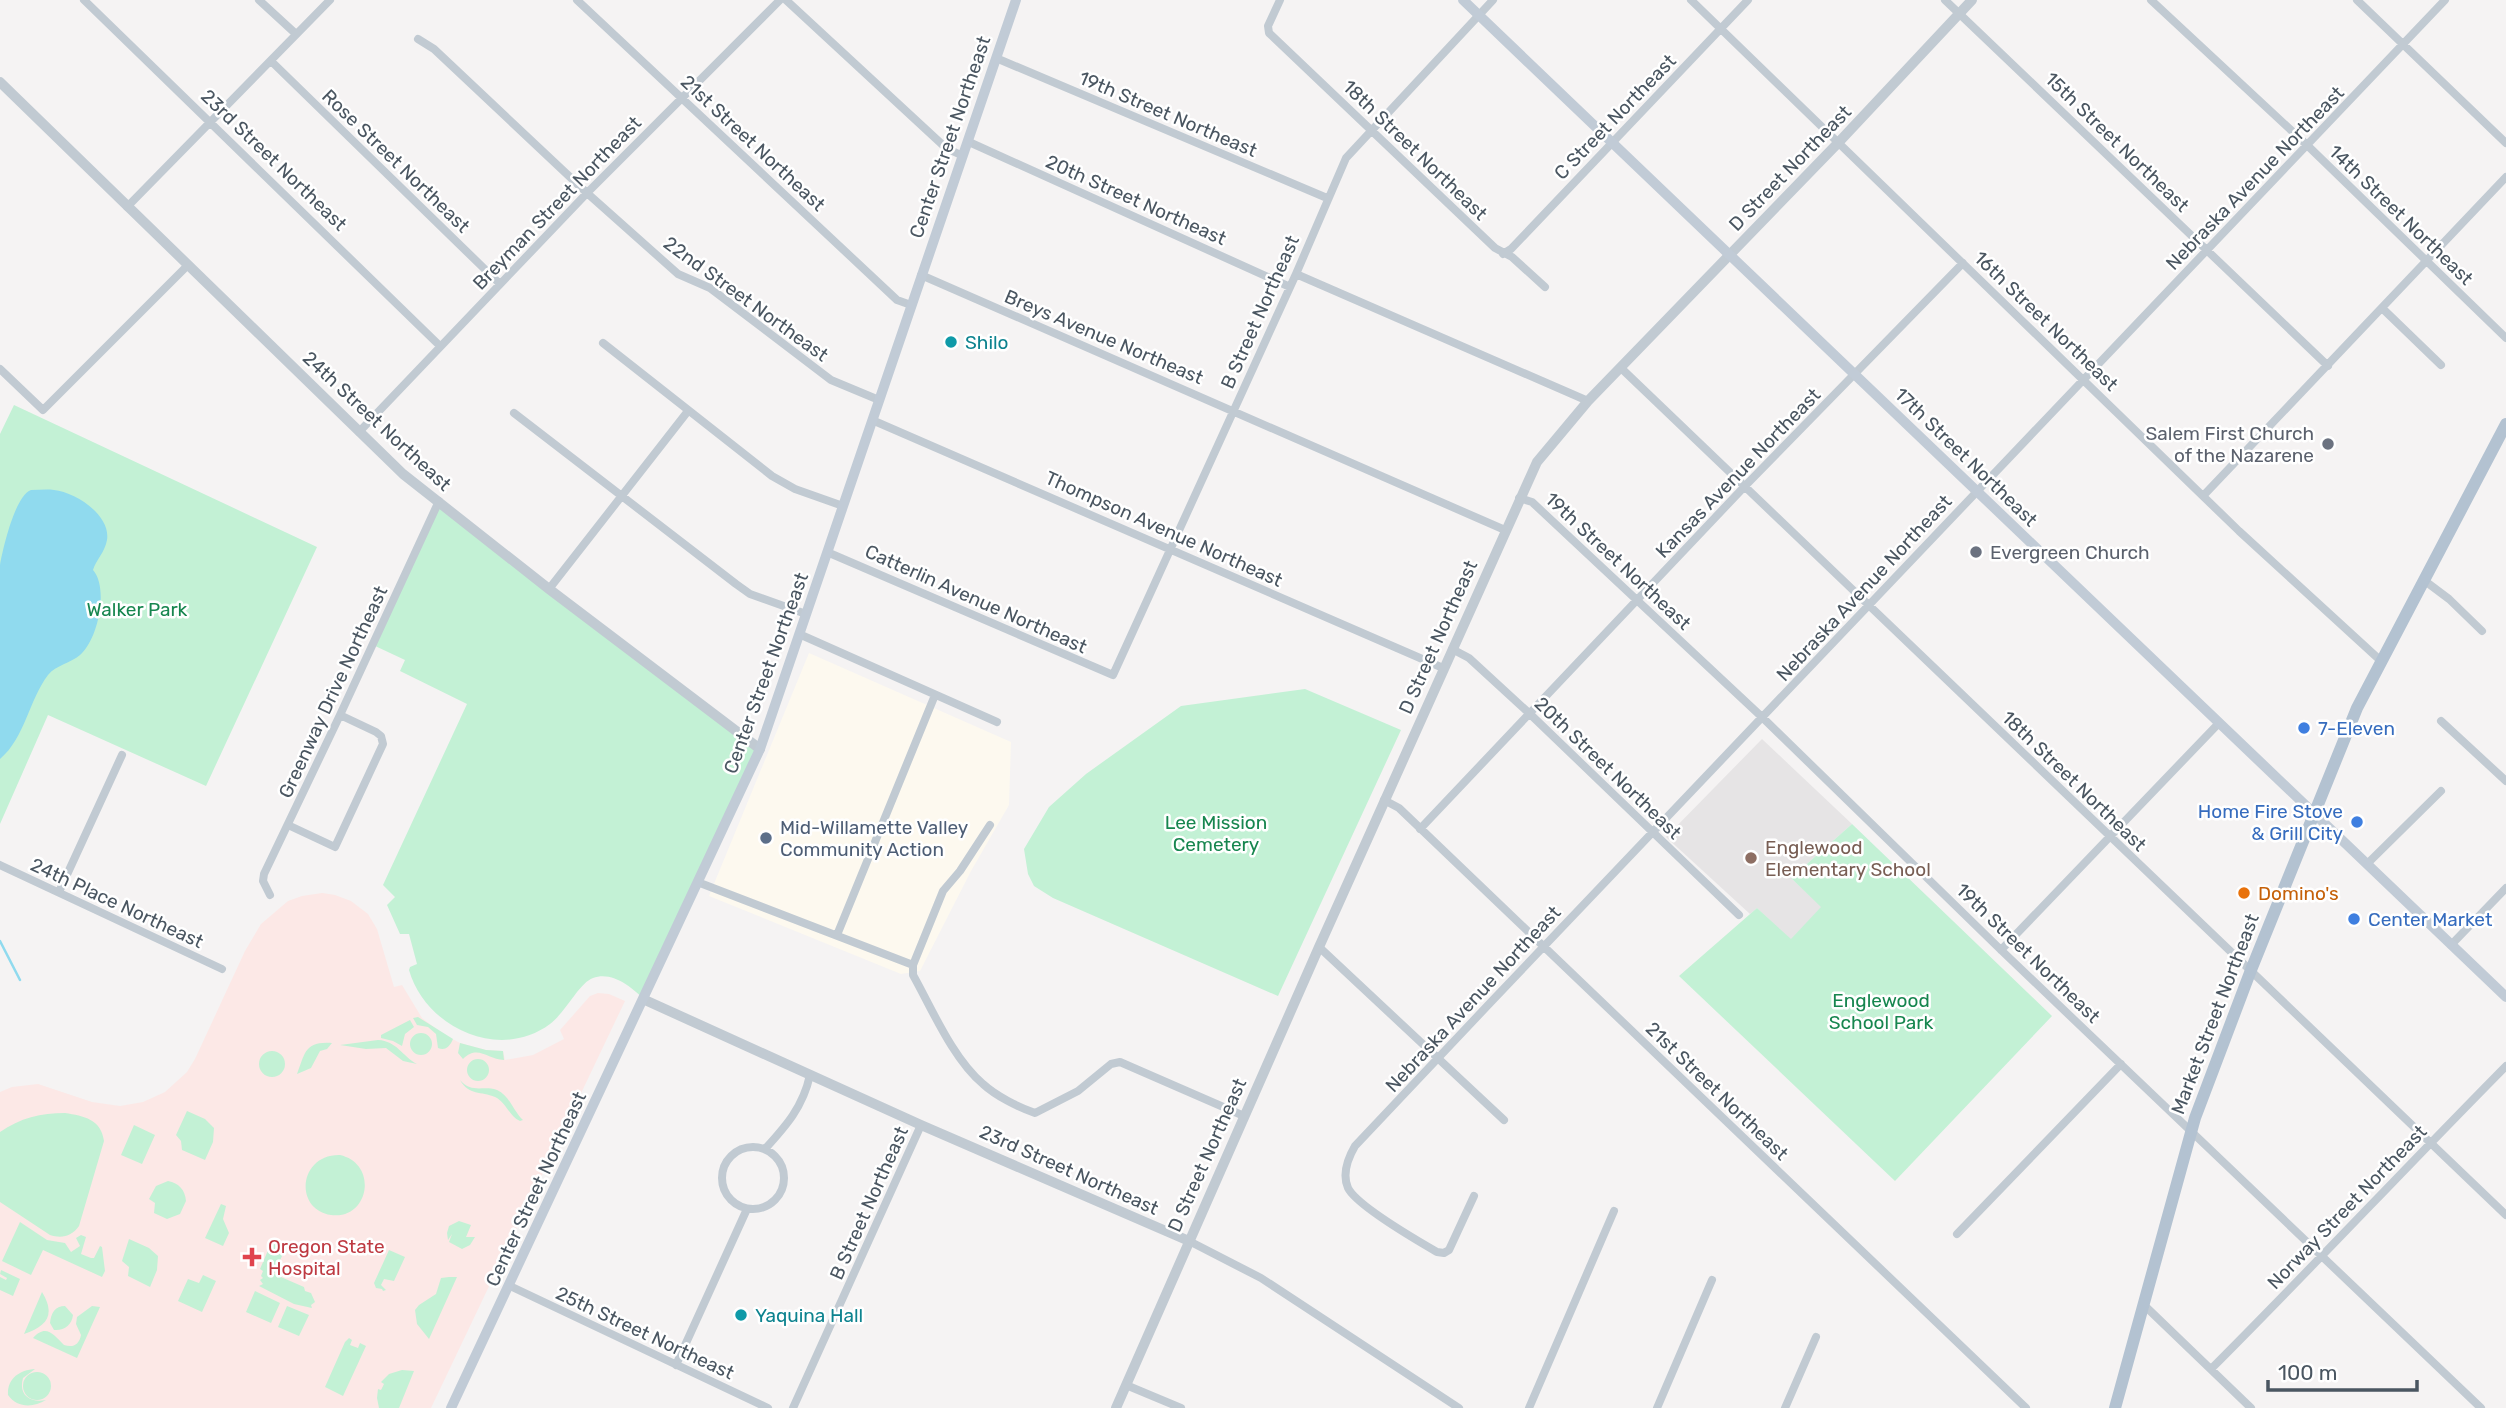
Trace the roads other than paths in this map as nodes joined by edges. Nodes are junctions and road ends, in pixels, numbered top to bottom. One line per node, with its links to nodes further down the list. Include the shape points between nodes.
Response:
1 (84, 0): 28 (street, 23rd Street Northeast)
2 (260, 0): 21 (street)
3 (330, 0): 21 (street)
4 (577, 0): 27 (street, 21st Street Northeast)
5 (780, 0): 27 (street, Breyman Street Northeast)
6 (786, 0): 35 (street, via 946,148)
7 (1016, 0): 24 (main road, Center Street Northeast)
8 (1280, 0): 29 (street, 18th Street Northeast, via 1267,30)
9 (1463, 0): 19 (main road, 17th Street Northeast)
10 (1493, 0): 19 (street, B Street Northeast)
11 (1691, 0): 20 (street, 16th Street Northeast)
12 (1748, 0): 20 (street, C Street Northeast)
13 (1945, 0): 18 (street, 15th Street Northeast)
14 (1972, 0): 18 (street, D Street Northeast)
15 (2151, 0): 34 (street, 14th Street Northeast)
16 (2357, 0): 23 (street)
17 (2445, 0): 23 (street, Nebraska Avenue Northeast)
18 (1959, 13): 31 (street, D Street Northeast); 40 (street, 15th Street Northeast)
19 (1479, 15): 29 (street, B Street Northeast); 33 (main road, 17th Street Northeast)
20 (1721, 28): 31 (street, 16th Street Northeast); 33 (street, C Street Northeast)
21 (296, 34): 25 (street)
22 (418, 39): 37 (street, 22nd Street Northeast)
23 (2403, 44): 32 (street); 34 (street, Nebraska Avenue Northeast)
24 (996, 58): 30 (main road, Center Street Northeast); 38 (street, 19th Street Northeast)
25 (271, 61): 28 (street); 48 (street, Rose Street Northeast)
26 (0, 82): 39 (street, 24th Street Northeast)
27 (682, 99): 37 (street, Breyman Street Northeast); 51 (street, 21st Street Northeast, via 897,300)
28 (210, 123): 39 (street); 55 (street, 23rd Street Northeast)
29 (1371, 129): 38 (street, B Street Northeast, via 1346,158); 41 (street, 18th Street Northeast)
30 (969, 142): 35 (main road, Center Street Northeast); 49 (street, 20th Street Northeast)
31 (1838, 143): 42 (street, D Street Northeast); 44 (street, 16th Street Northeast)
32 (2506, 143)
33 (1612, 144): 41 (street, C Street Northeast); 42 (main road, 17th Street Northeast)
34 (2308, 146): 40 (street, Nebraska Avenue Northeast); 43 (street, 14th Street Northeast)
35 (963, 156): 47 (main road, Center Street Northeast)
36 (2506, 177): 43 (street)
37 (587, 192): 48 (street, Breyman Street Northeast); 62 (street, 22nd Street Northeast, via 678,274 710,288 831,380)
38 (1327, 198): 46 (street, B Street Northeast)
39 (127, 207): 45 (street, 24th Street Northeast)
40 (2208, 251): 57 (street, 15th Street Northeast); 61 (street, Nebraska Avenue Northeast)
41 (1503, 254): 50 (street, 18th Street Northeast)
42 (1730, 255): 59 (street, D Street Northeast); 60 (main road, 17th Street Northeast)
43 (2427, 261): 52 (street); 53 (street, 14th Street Northeast)
44 (1964, 263): 60 (street, Kansas Avenue Northeast); 61 (street, 16th Street Northeast)
45 (188, 265): 58 (street, via 43,410); 69 (street, 24th Street Northeast)
46 (1296, 274): 49 (street, B Street Northeast); 63 (street)
47 (921, 275): 51 (main road, Center Street Northeast); 65 (street, Breys Avenue Northeast)
48 (500, 284): 55 (street, Breyman Street Northeast)
49 (1290, 287): 65 (street, B Street Northeast)
50 (1545, 287)
51 (911, 305): 62 (main road, Center Street Northeast)
52 (2382, 309): 56 (street); 57 (street)
53 (2506, 338)
54 (603, 343): 64 (street)
55 (440, 346): 69 (street, Breyman Street Northeast)
56 (2441, 365)
57 (2328, 366): 73 (street)
58 (0, 369)
59 (1622, 369): 63 (street, D Street Northeast); 70 (street, 18th Street Northeast)
60 (1855, 374): 70 (street, Kansas Avenue Northeast); 71 (main road, 17th Street Northeast)
61 (2084, 380): 71 (street, Nebraska Avenue Northeast); 73 (street, 16th Street Northeast)
62 (879, 400): 67 (main road, Center Street Northeast)
63 (1588, 401): 74 (street, D Street Northeast, via 1537,462)
64 (688, 411): 72 (street); 76 (street, via 785,485)
65 (1233, 411): 77 (street, Breys Avenue Northeast); 78 (street, B Street Northeast)
66 (514, 413): 72 (street)
67 (872, 419): 76 (main road, Center Street Northeast); 78 (street, Thompson Avenue Northeast)
68 (2505, 428): 80 (main road, Market Street Northeast)
69 (359, 432): 75 (street, 24th Street Northeast)
70 (1745, 486): 82 (street, Kansas Avenue Northeast); 83 (street, 18th Street Northeast)
71 (1977, 491): 83 (street, Nebraska Avenue Northeast); 97 (main road, 17th Street Northeast)
72 (622, 496): 81 (street); 84 (street, via 750,594)
73 (2203, 496): 88 (street, 16th Street Northeast)
74 (1519, 498): 77 (street, D Street Northeast); 82 (street, 19th Street Northeast, via 1532,502)
75 (439, 501): 81 (street, 24th Street Northeast); 93 (street, Greenway Drive Northeast)
76 (843, 506): 79 (main road, Center Street Northeast)
77 (1505, 530): 87 (street, D Street Northeast)
78 (1170, 549): 89 (street, Thompson Avenue Northeast); 90 (street, B Street Northeast)
79 (827, 552): 84 (main road, Center Street Northeast); 90 (street, Catterlin Avenue Northeast)
80 (2425, 581): 85 (street); 88 (main road, Market Street Northeast)
81 (549, 589): 98 (street, 24th Street Northeast)
82 (1639, 600): 92 (street, Kansas Avenue Northeast); 94 (street, 19th Street Northeast)
83 (1868, 605): 94 (street, Nebraska Avenue Northeast); 108 (street, 18th Street Northeast)
84 (806, 614): 86 (main road, Center Street Northeast)
85 (2482, 631)
86 (799, 634): 91 (street); 98 (main road, Center Street Northeast)
87 (1452, 649): 89 (street, D Street Northeast); 92 (street, 20th Street Northeast, via 1469,658)
88 (2381, 662): 103 (main road, Market Street Northeast)
89 (1443, 668): 102 (street, D Street Northeast)
90 (1112, 675)
91 (935, 695): 96 (street); 116 (street)
92 (1530, 714): 106 (street, Kansas Avenue Northeast); 107 (street, 20th Street Northeast)
93 (340, 715): 104 (street, Greenway Drive Northeast); 104 (street, via 376,732 383,744 335,847)
94 (1763, 718): 107 (street, Nebraska Avenue Northeast); 120 (street, 19th Street Northeast)
95 (2441, 721): 100 (street)
96 (997, 722)
97 (2219, 723): 103 (main road, 17th Street Northeast); 108 (street)
98 (761, 750): 111 (main road, Center Street Northeast)
99 (122, 755): 113 (street)
100 (2506, 781)
101 (2441, 791): 109 (street)
102 (1384, 800): 106 (street, 21st Street Northeast); 118 (street, D Street Northeast)
103 (2314, 814): 109 (main road, 17th Street Northeast); 123 (main road, Market Street Northeast)
104 (288, 825): 114 (street, Greenway Drive Northeast, via 262,881)
105 (990, 825): 121 (street, via 943,891)
106 (1420, 829): 119 (street, 21st Street Northeast)
107 (1653, 833): 115 (street, 20th Street Northeast); 119 (street, Nebraska Avenue Northeast)
108 (2110, 838): 120 (street); 123 (street, 18th Street Northeast)
109 (2367, 864): 117 (main road, 17th Street Northeast)
110 (0, 865): 113 (street, 24th Place Northeast)
111 (700, 883): 116 (street); 125 (main road, Center Street Northeast)
112 (2506, 888): 117 (street)
113 (59, 892): 122 (street, 24th Place Northeast)
114 (270, 895)
115 (1739, 915)
116 (837, 935): 121 (street)
117 (2451, 945): 124 (main road, 17th Street Northeast)
118 (1319, 947): 126 (street); 130 (street, D Street Northeast)
119 (1543, 947): 126 (street, Nebraska Avenue Northeast); 159 (street, 21st Street Northeast)
120 (2001, 950): 127 (street, 19th Street Northeast)
121 (913, 965): 130 (street, via 913,975 969,1071 984,1086 1031,1112 1040,1112 1078,1091 1120,1062)
122 (222, 969)
123 (2251, 970): 133 (main road, Market Street Northeast); 134 (street, 18th Street Northeast)
124 (2506, 997)
125 (645, 1000): 129 (street, 23rd Street Northeast); 144 (main road, Center Street Northeast)
126 (1437, 1059): 131 (street); 136 (street, Nebraska Avenue Northeast, via 1355,1146 1347,1159 1349,1188 1369,1209 1444,1253 1453,1244)
127 (2121, 1064): 133 (street, 19th Street Northeast); 140 (street)
128 (2506, 1066): 134 (street, Norway Street Northeast)
129 (810, 1075): 132 (street, 23rd Street Northeast); 135 (street, via 794,1116)
130 (1244, 1115): 141 (street, D Street Northeast)
131 (1504, 1120)
132 (921, 1125): 141 (street, 23rd Street Northeast); 152 (street, B Street Northeast)
133 (2191, 1132): 142 (street, 19th Street Northeast); 145 (main road, Market Street Northeast)
134 (2430, 1143): 139 (street, 18th Street Northeast); 142 (street, Norway Street Northeast)
135 (765, 1149): 137 (street, via 780,1162 781,1192 767,1206); 137 (street, via 745,1147 724,1165 724,1192)
136 (1474, 1196)
137 (747, 1209): 147 (street)
138 (1614, 1210): 156 (street)
139 (2506, 1215)
140 (1957, 1234)
141 (1189, 1241): 149 (street, D Street Northeast); 155 (street, 23rd Street Northeast, via 1261,1278)
142 (2322, 1258): 148 (street, Norway Street Northeast); 162 (street, 19th Street Northeast)
143 (1712, 1280): 157 (street)
144 (509, 1286): 147 (street, 25th Street Northeast); 150 (main road, Center Street Northeast)
145 (2145, 1306): 148 (street); 160 (main road, Market Street Northeast)
146 (1816, 1336): 158 (street)
147 (676, 1365): 151 (street, 25th Street Northeast)
148 (2211, 1369): 161 (street)
149 (1126, 1385): 153 (street, D Street Northeast); 154 (street)
150 (451, 1408)
151 (768, 1408)
152 (793, 1408)
153 (1116, 1408)
154 (1181, 1408)
155 (1459, 1408)
156 (1529, 1408)
157 (1657, 1408)
158 (1785, 1408)
159 (2026, 1408)
160 (2115, 1408)
161 (2252, 1408)
162 (2481, 1408)

